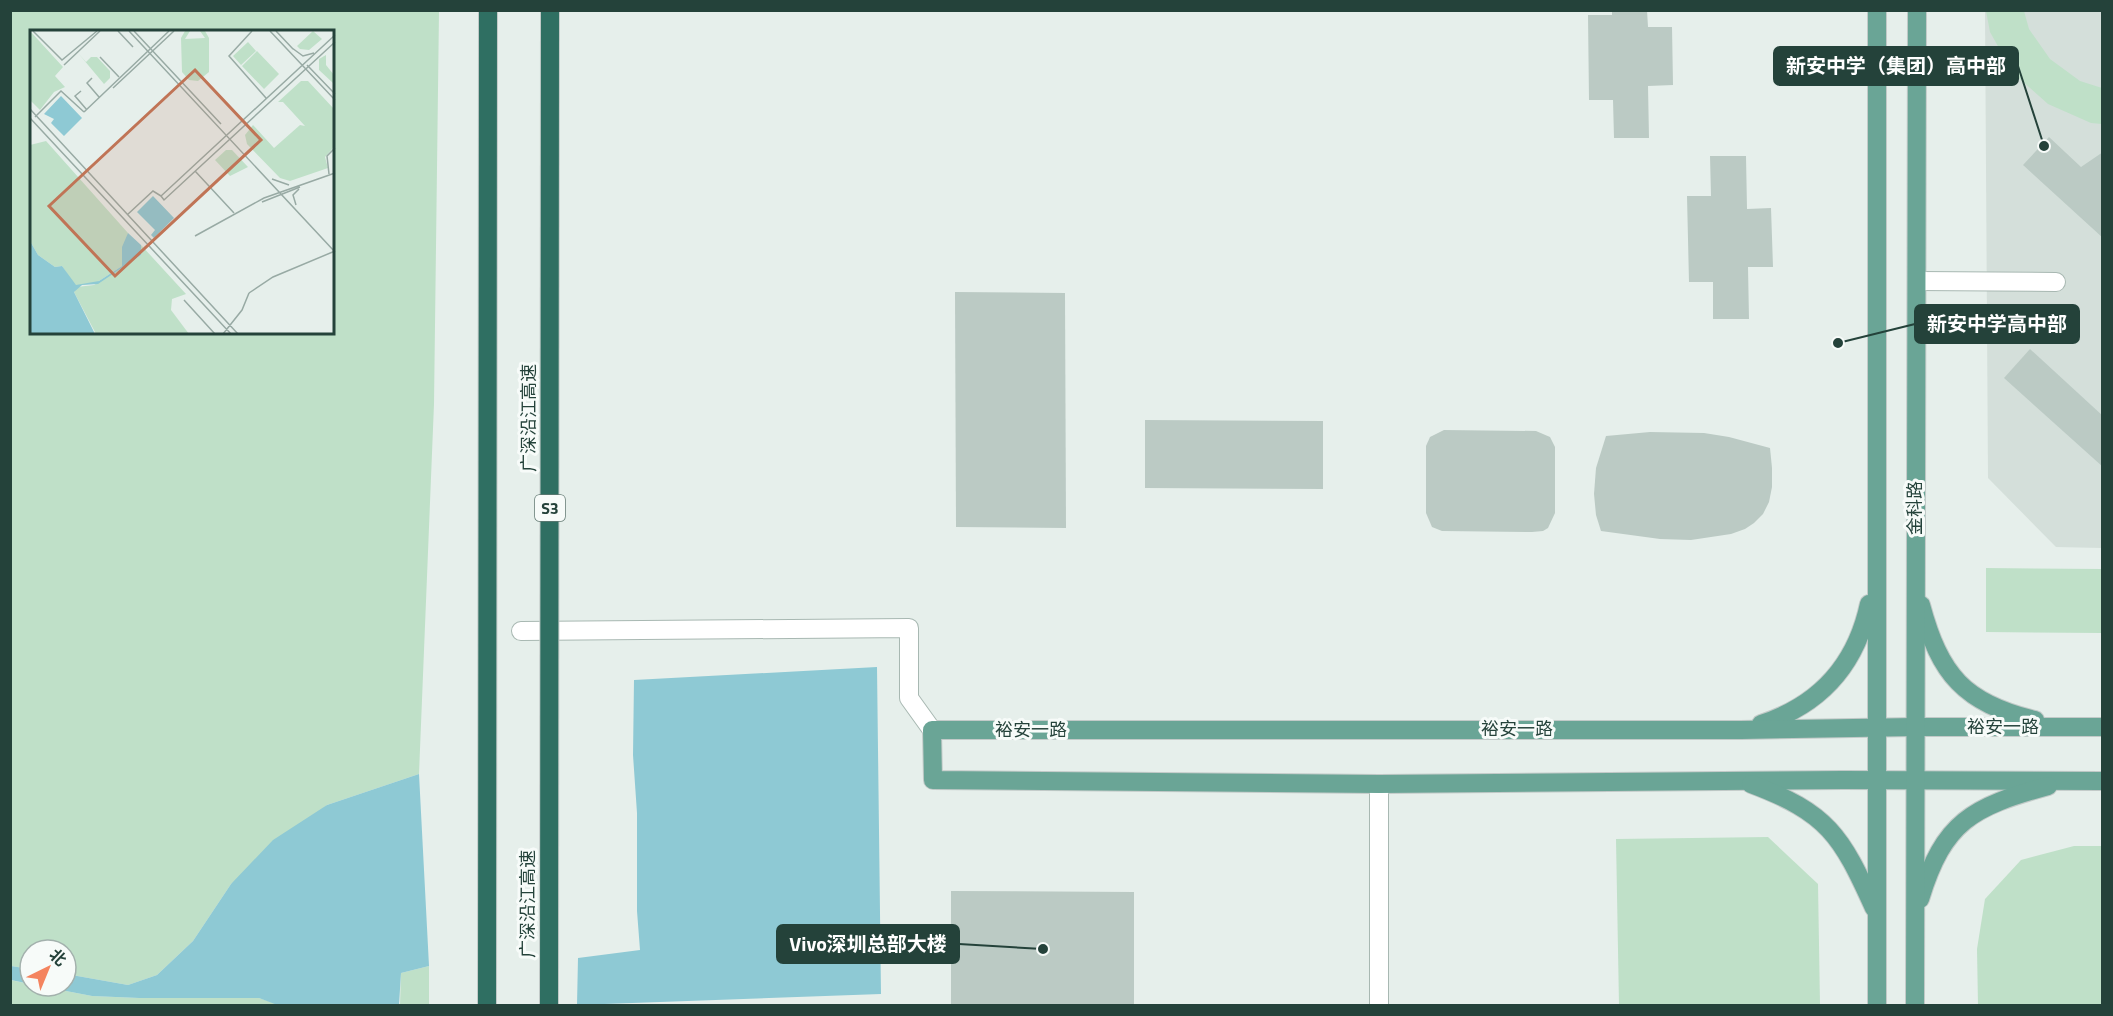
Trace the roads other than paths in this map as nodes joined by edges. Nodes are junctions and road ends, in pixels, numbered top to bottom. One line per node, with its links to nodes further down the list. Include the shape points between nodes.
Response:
1 (488, 10): 24 (highway)
2 (550, 10): 25 (highway, 广深沿江高速 / S3, bridge)
3 (1877, 10): 7 (main road)
4 (1917, 10): 5 (main road, 金科路)
5 (1917, 281): 6 (street); 8 (main road, 金科路)
6 (2056, 282)
7 (1876, 573): 13 (main road); 15 (main road, via 1858,641 1834,678 1782,717)
8 (1915, 579): 10 (main road, 金科路); 11 (main road, via 1935,649 1965,689 2000,710)
9 (521, 631): 14 (street, via 909,628 909,698)
10 (1914, 727): 11 (main road, 裕安一路); 13 (main road, 裕安一路); 16 (main road, 金科路)
11 (2063, 727): 12 (main road, 裕安一路)
12 (2103, 727)
13 (1876, 728): 15 (main road, 裕安一路); 18 (main road)
14 (932, 730): 15 (main road, 裕安一路); 21 (main road, via 933,780)
15 (1741, 730)
16 (1914, 779): 18 (main road); 19 (main road); 23 (main road, 金科路)
17 (1741, 780): 18 (main road); 21 (main road); 22 (main road, via 1795,803 1826,825 1847,852)
18 (1876, 780): 22 (main road)
19 (2070, 780): 20 (main road); 23 (main road, via 1995,803 1969,816 1948,837 1936,857)
20 (2103, 781)
21 (1378, 784): 26 (street)
22 (1876, 914): 27 (main road)
23 (1915, 918): 28 (main road, 金科路)
24 (487, 1005)
25 (549, 1005)
26 (1379, 1005)
27 (1877, 1005)
28 (1915, 1005)

